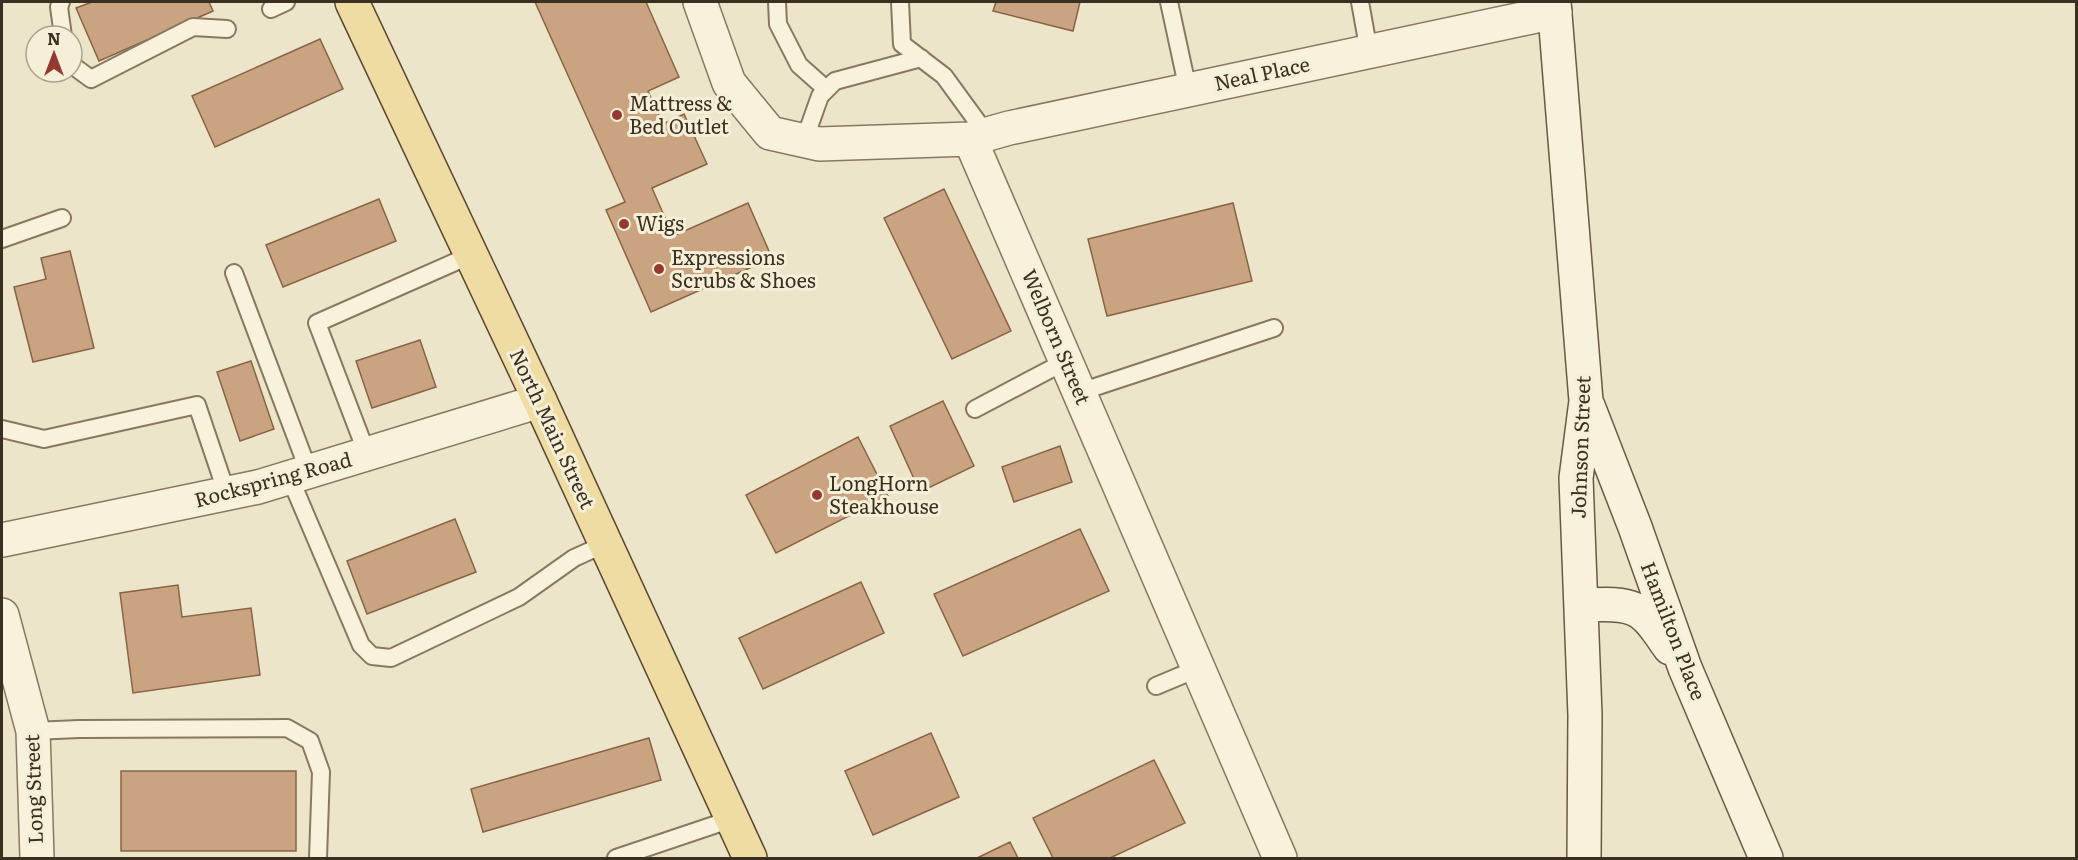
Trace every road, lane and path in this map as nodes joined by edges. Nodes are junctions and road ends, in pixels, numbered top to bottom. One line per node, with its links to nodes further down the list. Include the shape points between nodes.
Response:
1 (61, 2): 11 (lane)
2 (286, 2): 10 (lane)
3 (352, 2): 22 (main road, North Main Street)
4 (700, 2): 19 (street, via 729,83 770,132)
5 (777, 2): 16 (lane, via 778,24 799,65)
6 (900, 2): 14 (lane, via 903,44)
7 (1169, 2): 17 (lane)
8 (1360, 2): 13 (lane)
9 (1555, 7): 13 (street, Neal Place); 28 (street, Johnson Street)
10 (271, 9)
11 (61, 24)
12 (227, 29): 15 (lane, via 192,27 91,79)
13 (1369, 52): 17 (street, Neal Place)
14 (921, 58): 16 (lane, via 835,81); 18 (lane, via 944,76)
15 (84, 74)
16 (826, 90): 19 (lane, via 820,96)
17 (1188, 90): 18 (street, Neal Place)
18 (978, 137): 19 (street, via 819,144); 25 (street, Welborn Street)
19 (804, 141)
20 (62, 218): 21 (lane)
21 (2, 239)
22 (471, 255): 27 (main road, North Main Street); 31 (lane, via 317,322)
23 (234, 273): 32 (lane)
24 (1274, 328): 26 (lane)
25 (1066, 361): 26 (street, Welborn Street); 29 (lane)
26 (1080, 392): 38 (street, Welborn Street)
27 (540, 401): 31 (street, Rockspring Road); 35 (main road, North Main Street)
28 (1586, 401): 36 (street, Johnson Street, via 1576,478); 39 (street, Hamilton Place)
29 (975, 409)
30 (2, 429): 33 (lane, via 44,439 197,405)
31 (368, 454): 32 (street, Rockspring Road)
32 (299, 475): 33 (street, Rockspring Road); 35 (lane, via 362,645 372,656 391,658 519,597 574,558)
33 (227, 494): 34 (street, Rockspring Road)
34 (2, 540)
35 (605, 544): 42 (main road, North Main Street)
36 (1581, 605): 39 (street, via 1634,609 1647,618); 48 (street, Johnson Street)
37 (2, 615): 41 (street, Long Street)
38 (1199, 668): 40 (lane); 47 (street, Welborn Street)
39 (1685, 668): 49 (street, Hamilton Place)
40 (1155, 686)
41 (33, 731): 43 (street, Long Street); 44 (lane, via 287,728 310,741 321,772)
42 (732, 819): 45 (lane); 46 (main road, North Main Street)
43 (37, 858)
44 (318, 858)
45 (616, 858)
46 (750, 858)
47 (1280, 858)
48 (1584, 858)
49 (1766, 858)

